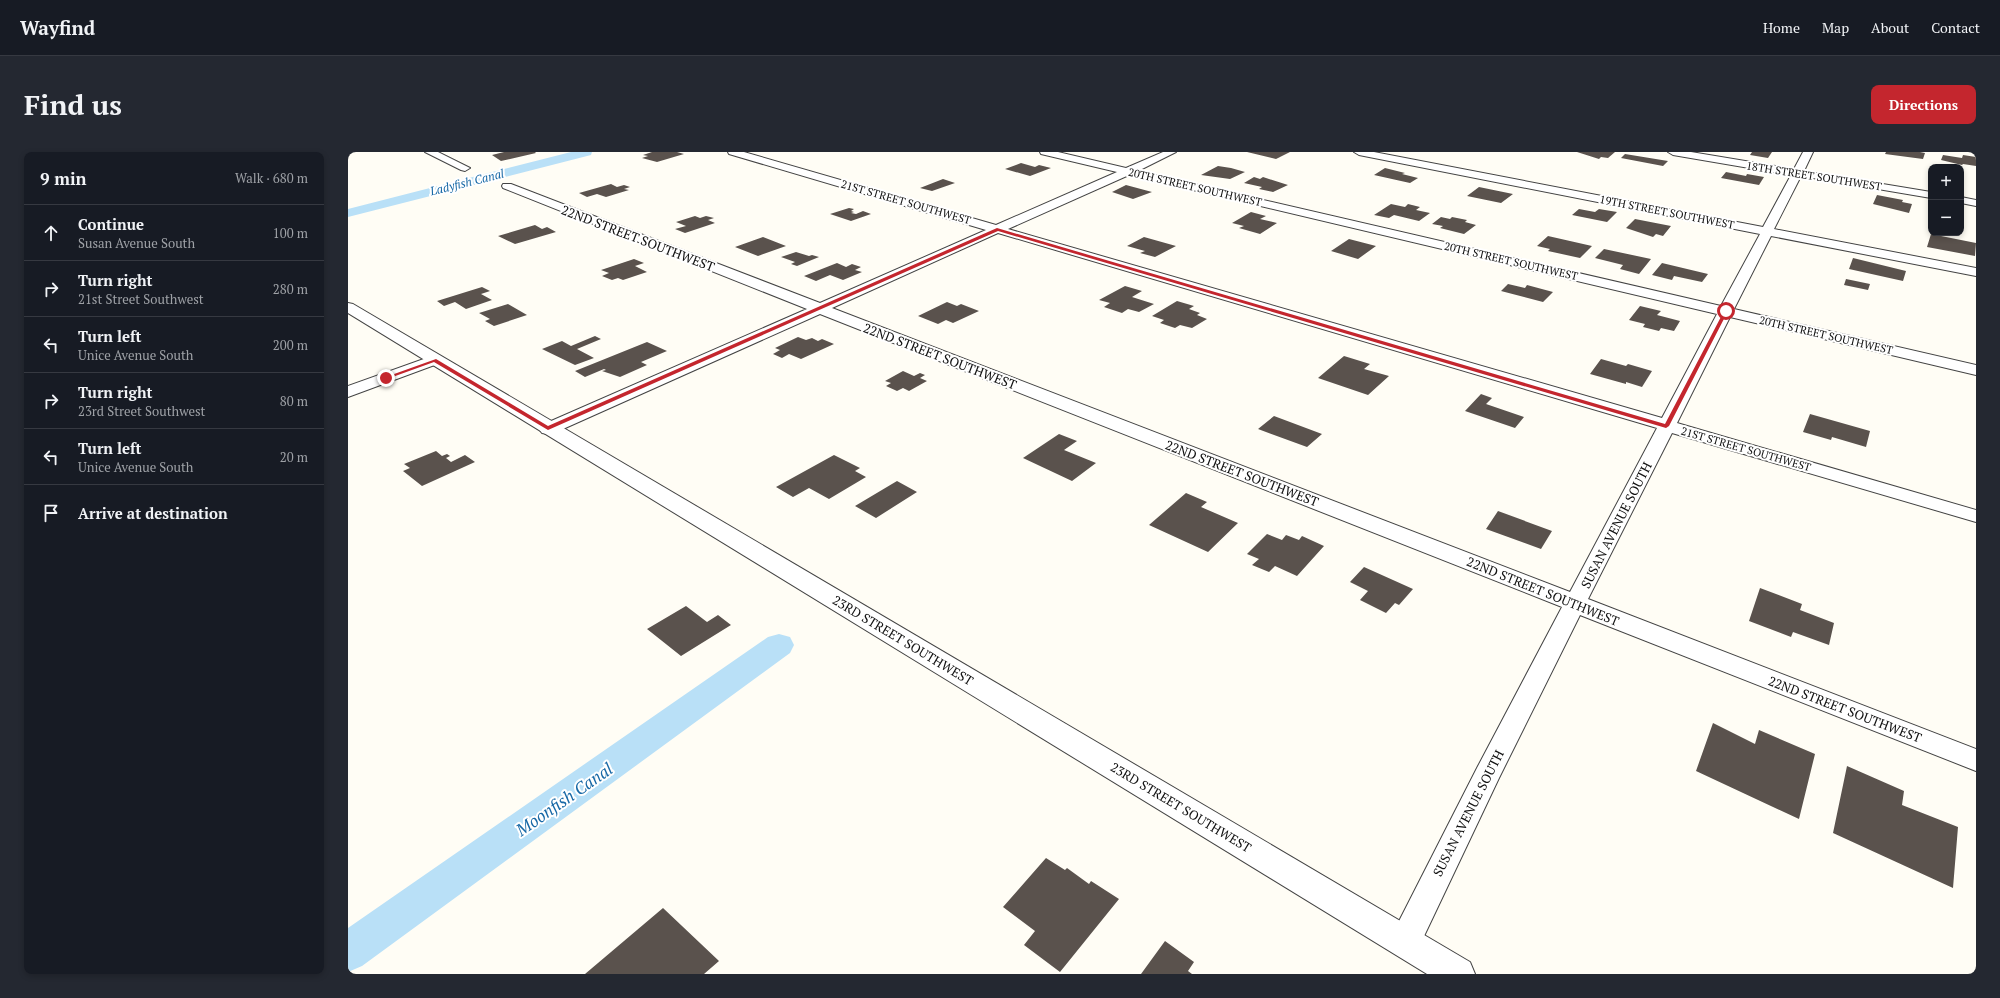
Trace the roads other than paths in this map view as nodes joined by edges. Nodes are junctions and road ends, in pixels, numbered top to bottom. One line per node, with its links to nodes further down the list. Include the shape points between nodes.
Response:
1 (430, 152): 8 (street)
2 (734, 152): 15 (street, 21ST STREET SOUTHWEST)
3 (1045, 152): 9 (street, 20TH STREET SOUTHWEST)
4 (1171, 152): 9 (street)
5 (1359, 152): 16 (street, 19TH STREET SOUTHWEST)
6 (1673, 152): 10 (street, 18TH STREET SOUTHWEST)
7 (1808, 152): 10 (street, SUSAN AVENUE SOUTH)
8 (465, 168)
9 (1127, 171): 15 (street); 20 (street, 20TH STREET SOUTHWEST)
10 (1798, 173): 12 (street, 18TH STREET SOUTHWEST); 16 (street, SUSAN AVENUE SOUTH)
11 (507, 186): 19 (street, 22ND STREET SOUTHWEST)
12 (1928, 195)
13 (1964, 201): 14 (street)
14 (1976, 203)
15 (997, 229): 19 (street); 24 (street, 21ST STREET SOUTHWEST)
16 (1767, 232): 17 (street, 19TH STREET SOUTHWEST); 20 (street, SUSAN AVENUE SOUTH)
17 (1976, 272)
18 (348, 307): 21 (street, 23RD STREET SOUTHWEST)
19 (819, 309): 25 (street); 27 (street, 22ND STREET SOUTHWEST)
20 (1726, 311): 22 (street, 20TH STREET SOUTHWEST); 24 (street, SUSAN AVENUE SOUTH)
21 (435, 360): 23 (street); 25 (street, 23RD STREET SOUTHWEST)
22 (1976, 370)
23 (348, 392)
24 (1666, 426): 26 (street, 21ST STREET SOUTHWEST); 27 (street, SUSAN AVENUE SOUTH)
25 (548, 429): 29 (street, 23RD STREET SOUTHWEST)
26 (1976, 516)
27 (1576, 604): 28 (street, 22ND STREET SOUTHWEST); 29 (street, SUSAN AVENUE SOUTH, via 1486,776)
28 (1976, 760)
29 (1405, 942): 30 (street, 23RD STREET SOUTHWEST)
30 (1458, 974)

